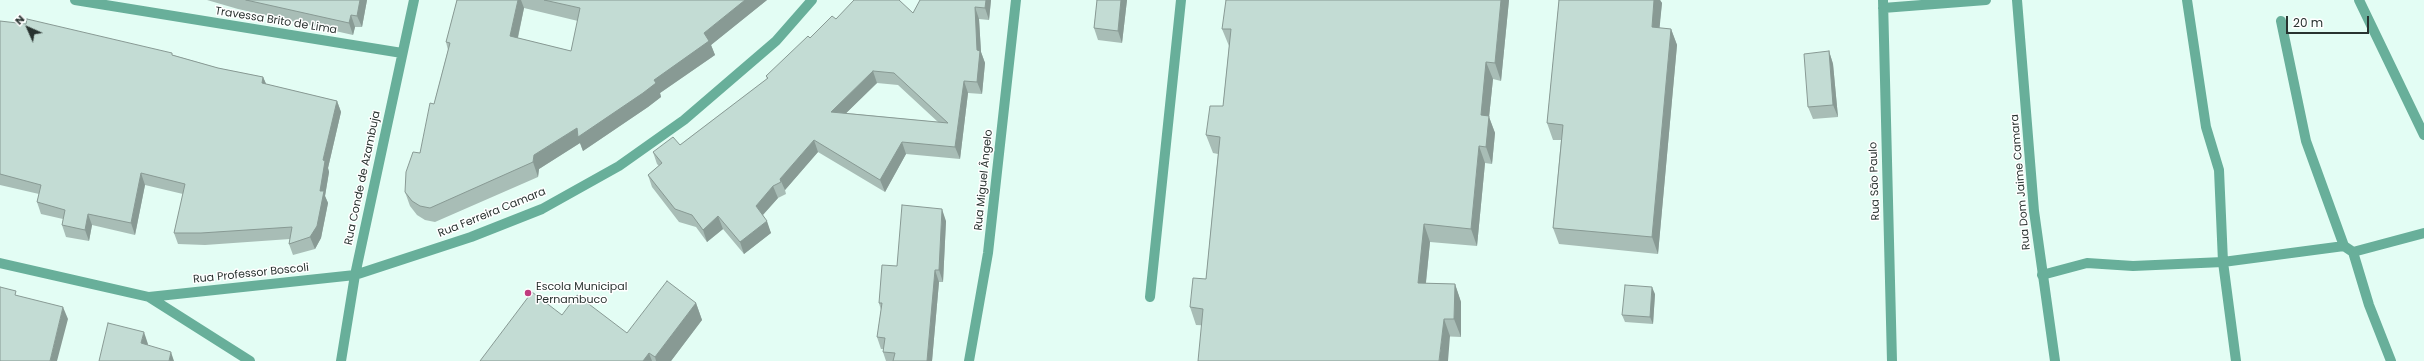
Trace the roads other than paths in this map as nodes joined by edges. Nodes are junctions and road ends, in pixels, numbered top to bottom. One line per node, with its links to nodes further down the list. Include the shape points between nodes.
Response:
1 (75, 0): 12 (street, Travessa Brito de Lima)
2 (414, 0): 12 (street, Rua Conde de Azambuja)
3 (812, 0): 19 (street, Rua Ferreira Camara, via 776,41 690,115 619,166 542,208 471,237)
4 (1016, 0): 25 (street, Rua Miguel Ângelo, via 988,253)
5 (1181, 0): 22 (street)
6 (1986, 0): 10 (street)
7 (2017, 0): 20 (street, Rua Dom Jaime Camara, via 2034,211)
8 (2187, 0): 17 (street, via 2206,127 2219,170)
9 (2359, 0): 13 (street)
10 (1883, 4): 26 (street, Rua São Paulo)
11 (2281, 21): 15 (street, via 2306,141)
12 (402, 53): 19 (street, Rua Conde de Azambuja)
13 (2424, 135)
14 (2424, 233): 16 (street)
15 (2344, 246): 16 (street); 17 (street)
16 (2353, 252): 29 (street, via 2369,305)
17 (2223, 262): 20 (street, via 2133,266 2087,263); 28 (street)
18 (0, 263): 21 (street, Rua Professor Boscoli)
19 (354, 275): 21 (street, Rua Professor Boscoli); 24 (street, Rua Conde de Azambuja)
20 (2042, 275): 27 (street, Rua Dom Jaime Camara)
21 (149, 296): 23 (street, Rua Professor Boscoli)
22 (1150, 297)
23 (250, 361)
24 (340, 361)
25 (969, 361)
26 (1892, 361)
27 (2056, 361)
28 (2236, 361)
29 (2391, 361)

